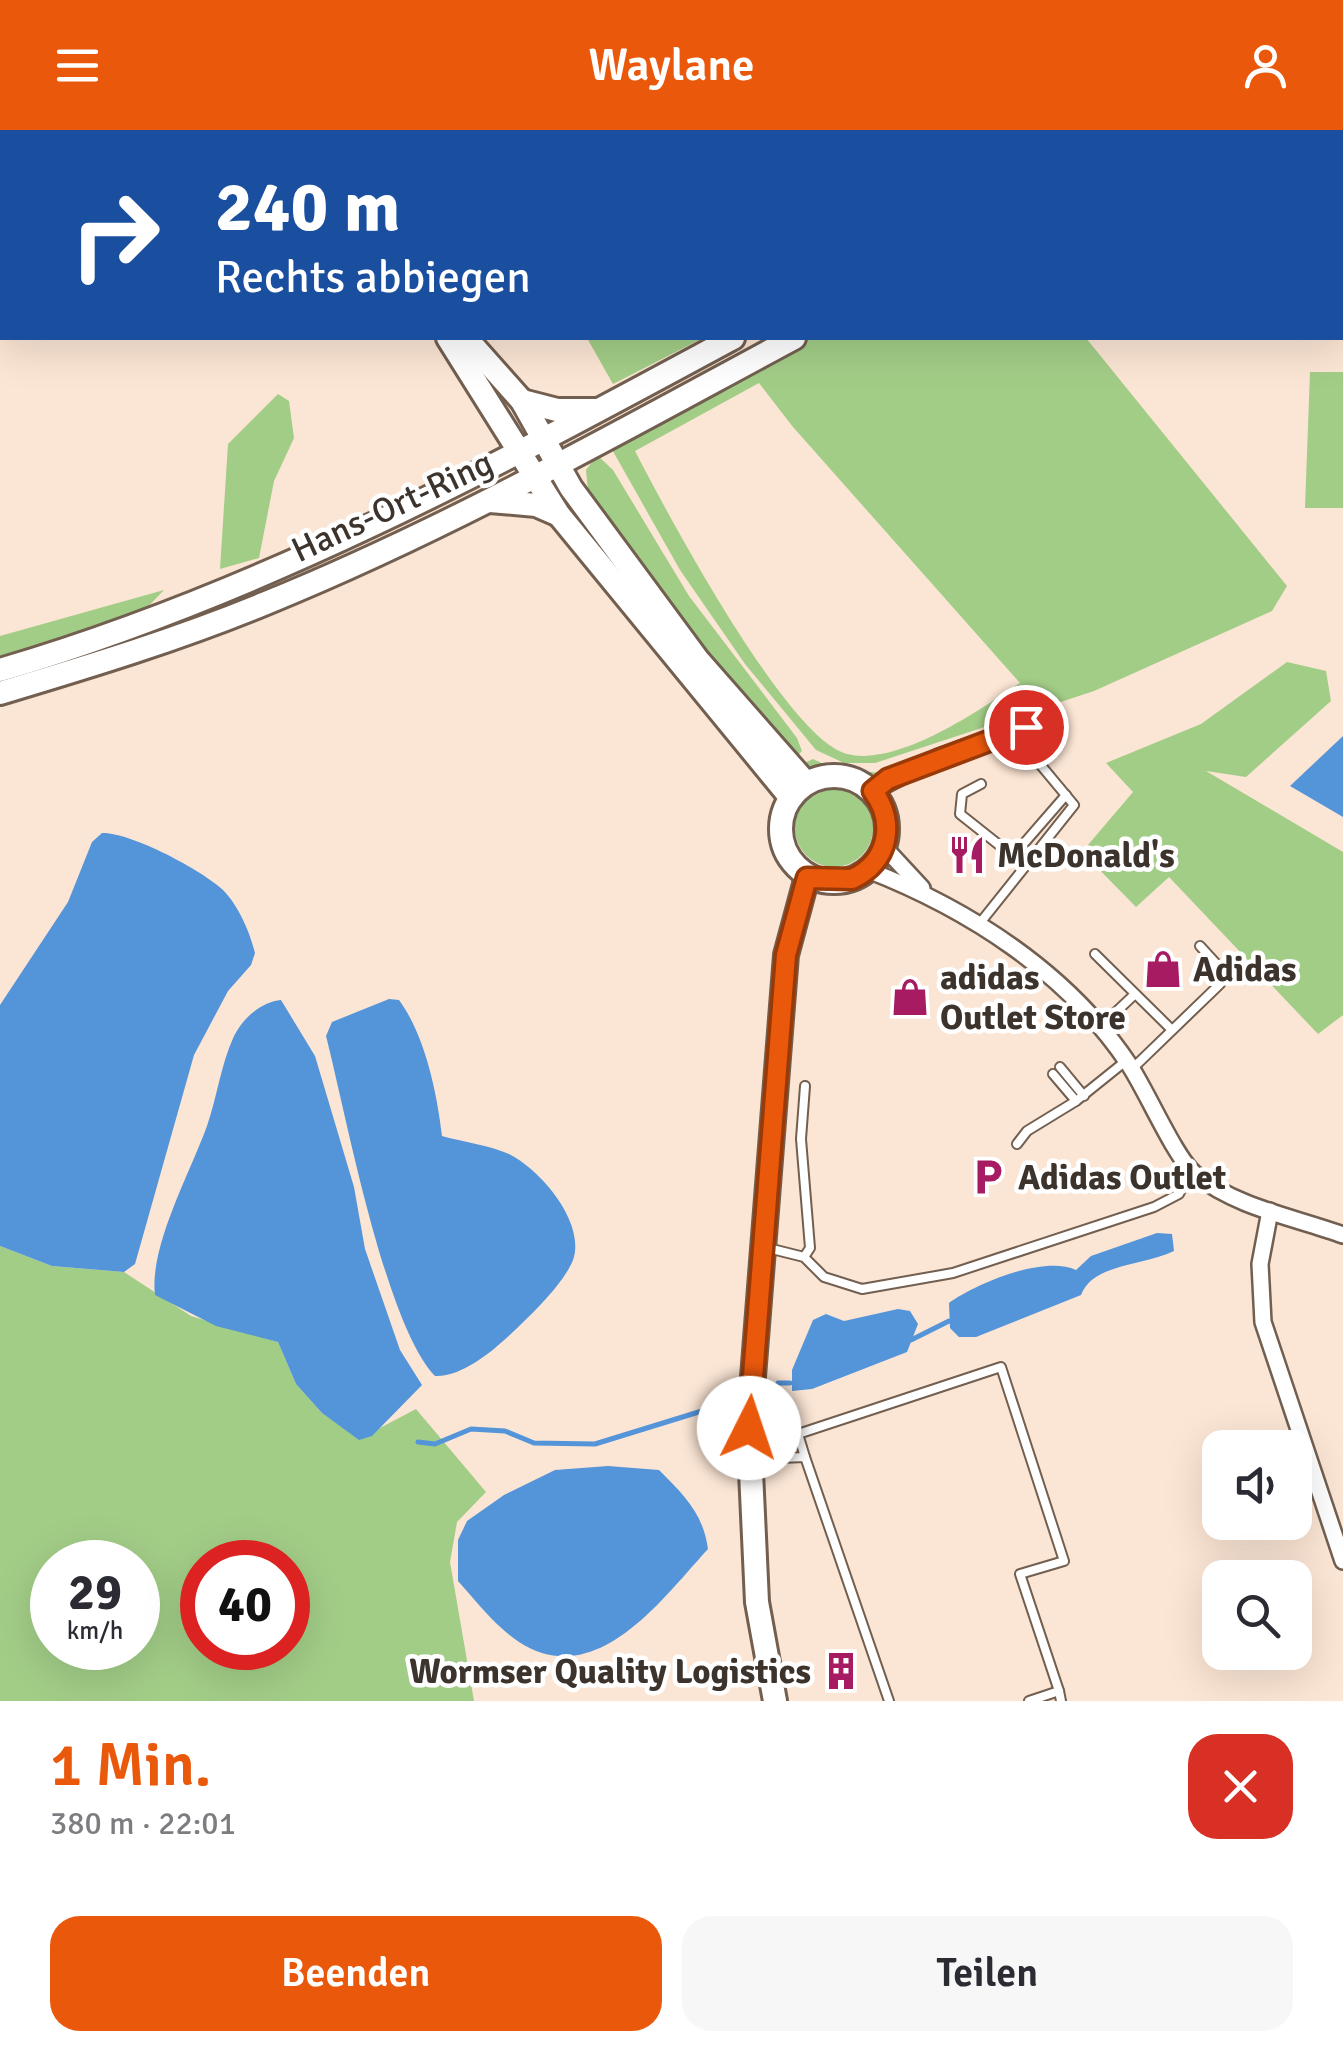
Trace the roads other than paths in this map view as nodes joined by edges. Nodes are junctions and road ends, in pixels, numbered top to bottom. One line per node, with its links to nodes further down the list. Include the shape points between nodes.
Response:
1 (449, 340): 8 (street)
2 (468, 340): 5 (street)
3 (729, 340): 6 (street, Hans-Ort-Ring)
4 (790, 340): 9 (street, Hans-Ort-Ring)
5 (522, 401): 6 (street); 7 (street)
6 (598, 410): 7 (street, Hans-Ort-Ring)
7 (544, 440): 8 (street, Hans-Ort-Ring); 9 (street)
8 (521, 452): 10 (street); 13 (street, Hans-Ort-Ring, via 265,574 76,648)
9 (558, 464): 10 (street, Hans-Ort-Ring); 18 (street, via 608,541)
10 (536, 476): 11 (street, Hans-Ort-Ring); 12 (street)
11 (486, 502): 12 (street, via 536,505); 14 (street, Hans-Ort-Ring, via 265,604)
12 (560, 515): 18 (street)
13 (0, 670)
14 (0, 693)
15 (1035, 723): 16 (street)
16 (1014, 733): 19 (street, via 939,757); 20 (lane)
17 (981, 784): 20 (lane, via 962,794 960,814 1013,856)
18 (799, 791): 19 (street, via 838,775); 23 (street, via 782,822 782,839)
19 (873, 791): 21 (street, via 886,813)
20 (1066, 796): 25 (lane, via 1074,805)
21 (884, 847): 22 (street); 24 (street)
22 (868, 870): 23 (street, via 838,882); 24 (street)
23 (807, 878): 39 (street, via 786,955)
24 (924, 891): 25 (street)
25 (980, 924): 29 (street, via 1061,986)
26 (1200, 946): 30 (lane, via 1222,970 1220,984)
27 (1095, 954): 28 (lane)
28 (1135, 994): 29 (lane); 30 (lane)
29 (1099, 1028): 31 (street)
30 (1172, 1030): 31 (lane)
31 (1130, 1064): 34 (lane); 36 (street)
32 (1057, 1070): 34 (lane)
33 (806, 1086): 40 (lane, via 801,1139 810,1248)
34 (1080, 1099): 35 (lane, via 1027,1131)
35 (1018, 1144)
36 (1190, 1171): 37 (street); 40 (lane, via 1179,1194 1154,1207 953,1273 862,1289 824,1276)
37 (1270, 1211): 38 (street); 43 (street, via 1260,1264 1262,1322)
38 (1343, 1235)
39 (763, 1247): 40 (lane); 42 (street)
40 (804, 1257)
41 (805, 1456): 42 (lane); 44 (lane, via 798,1434 1002,1367 1064,1561 1020,1574); 46 (lane)
42 (750, 1459): 45 (street, via 757,1602)
43 (1343, 1561)
44 (1060, 1696): 47 (lane)
45 (775, 1701)
46 (889, 1701)
47 (1029, 1701)

